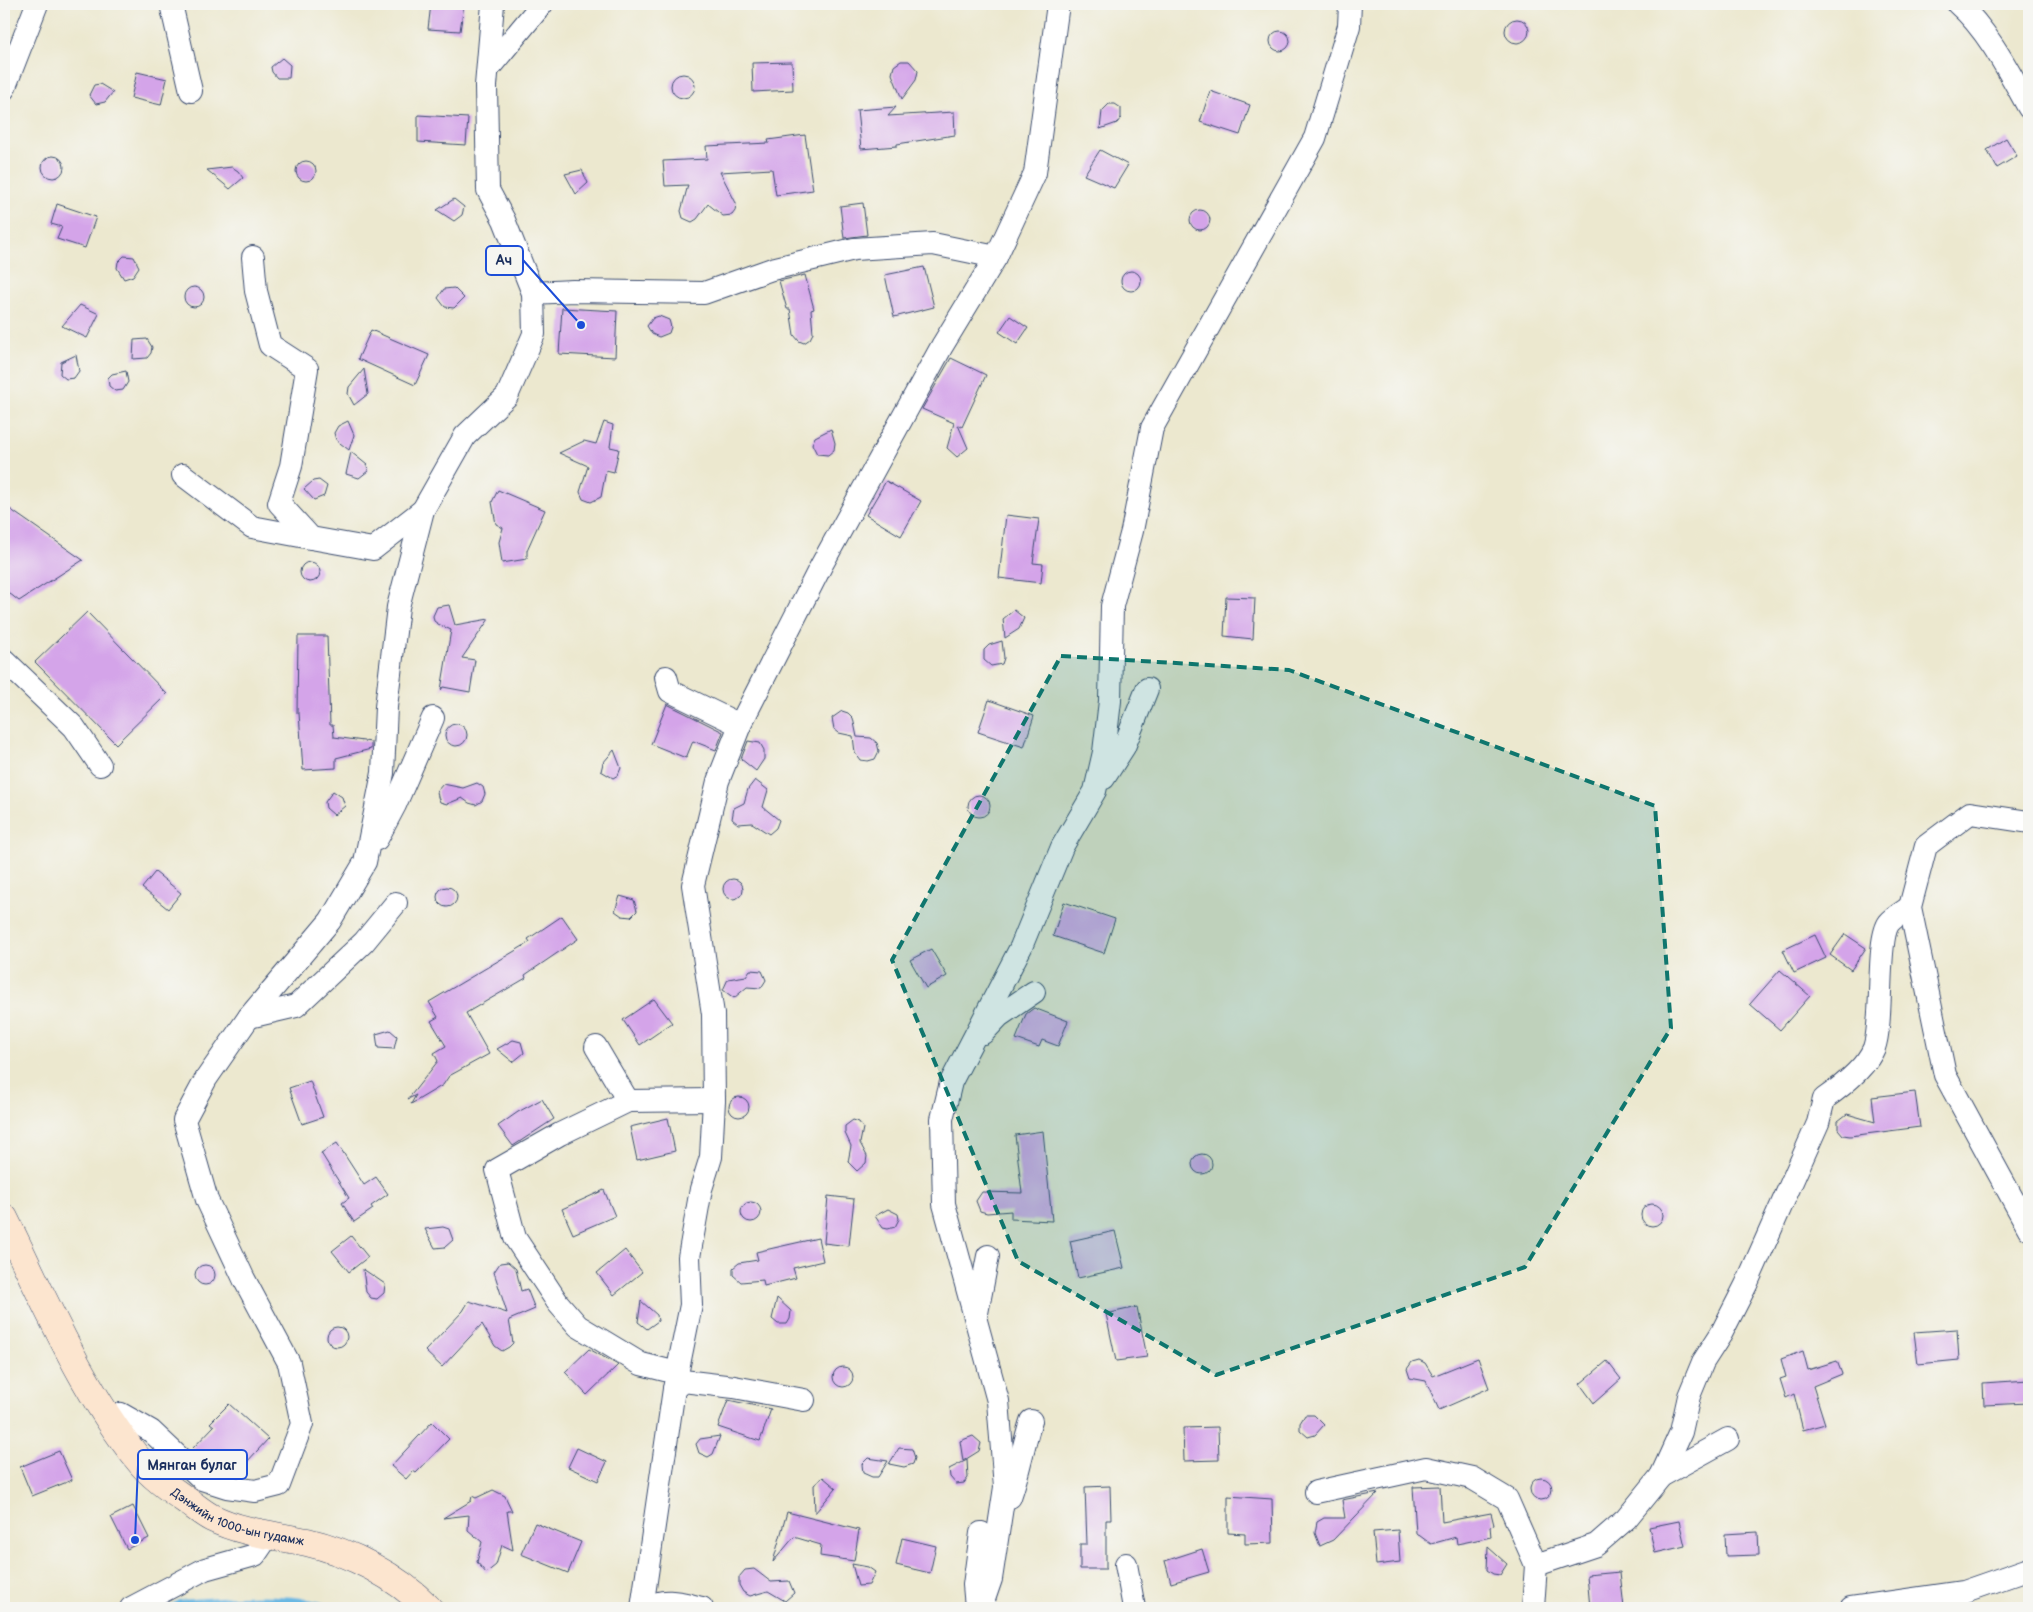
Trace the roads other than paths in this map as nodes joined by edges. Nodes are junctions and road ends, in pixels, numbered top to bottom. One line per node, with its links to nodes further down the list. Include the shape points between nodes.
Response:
1 (38, 4): 9 (street)
2 (171, 4): 10 (street)
3 (493, 4): 8 (street)
4 (542, 4): 8 (street)
5 (1058, 4): 13 (street, via 1035,173)
6 (1350, 4): 24 (street, via 1349,26 1315,138 1152,428 1132,531 1112,606 1110,701)
7 (1958, 4): 11 (street, via 1968,12 2005,66)
8 (488, 69): 14 (street, via 488,190 504,220)
9 (4, 89)
10 (191, 91)
11 (2029, 108)
12 (253, 257): 17 (street, via 256,291 270,345 307,369 291,466 279,503)
13 (996, 257): 14 (street, via 933,244 854,249 772,269 704,293 573,291); 22 (street, via 942,346 825,557)
14 (533, 294): 16 (street, via 534,334 507,396 466,436)
15 (183, 475): 17 (street, via 252,527)
16 (422, 510): 17 (street, via 373,549); 26 (street, via 398,607 386,707 383,772)
17 (311, 538)
18 (4, 660): 23 (street, via 74,727)
19 (666, 677): 22 (street, via 670,691)
20 (1147, 689): 24 (street, via 1124,747)
21 (433, 718): 26 (street, via 395,805)
22 (740, 724): 33 (street, via 718,781 693,885 713,1014)
23 (100, 765)
24 (1095, 791): 31 (street, via 1062,847 1021,947)
25 (2029, 822): 28 (street, via 1970,813 1926,846)
26 (365, 862): 30 (street, via 330,921)
27 (396, 902): 30 (street, via 364,942 296,1006)
28 (1910, 907): 36 (street, via 1946,1075); 44 (street, via 1889,922 1884,933 1881,1000 1874,1049 1850,1081 1824,1099 1818,1123 1746,1285 1703,1362 1689,1396 1681,1432)
29 (1034, 992): 31 (street, via 999,1016)
30 (249, 1017): 42 (street, via 206,1079 184,1120 207,1200 289,1363 302,1424 279,1484 255,1491 202,1479 151,1431 120,1414)
31 (970, 1046): 38 (street, via 951,1082 942,1119 944,1204)
32 (596, 1047): 34 (street)
33 (714, 1100): 34 (street); 39 (street, via 711,1157 701,1189 689,1256 691,1305)
34 (628, 1101): 39 (street, via 560,1134 498,1170 515,1238 558,1303 578,1326)
35 (4, 1218): 42 (main road, Дэнжийн 1000-ын гудамж, via 77,1363)
36 (2029, 1229)
37 (988, 1256): 38 (street)
38 (975, 1321): 46 (street, via 998,1401 1006,1487)
39 (676, 1381): 40 (street, via 734,1386); 53 (street)
40 (804, 1400)
41 (1031, 1421): 46 (street, via 1019,1472)
42 (112, 1422): 47 (main road, Дэнжийн 1000-ын гудамж, via 139,1461 179,1495 210,1517)
43 (1728, 1439): 44 (street)
44 (1661, 1476): 49 (street, via 1626,1519 1596,1545)
45 (1316, 1492): 49 (street, via 1426,1468 1472,1478 1507,1499)
46 (990, 1530): 55 (street, via 974,1585); 56 (street, via 991,1579)
47 (268, 1536): 51 (street, via 255,1555 205,1570); 52 (main road, Дэнжийн 1000-ын гудамж, via 308,1542 356,1559 411,1590)
48 (1126, 1564): 57 (street)
49 (1536, 1565): 58 (street)
50 (2029, 1569): 59 (street, via 1963,1592)
51 (131, 1608)
52 (428, 1608)
53 (644, 1608): 54 (street, via 668,1600)
54 (702, 1608)
55 (976, 1608)
56 (981, 1608)
57 (1134, 1608)
58 (1533, 1608)
59 (1851, 1608)

